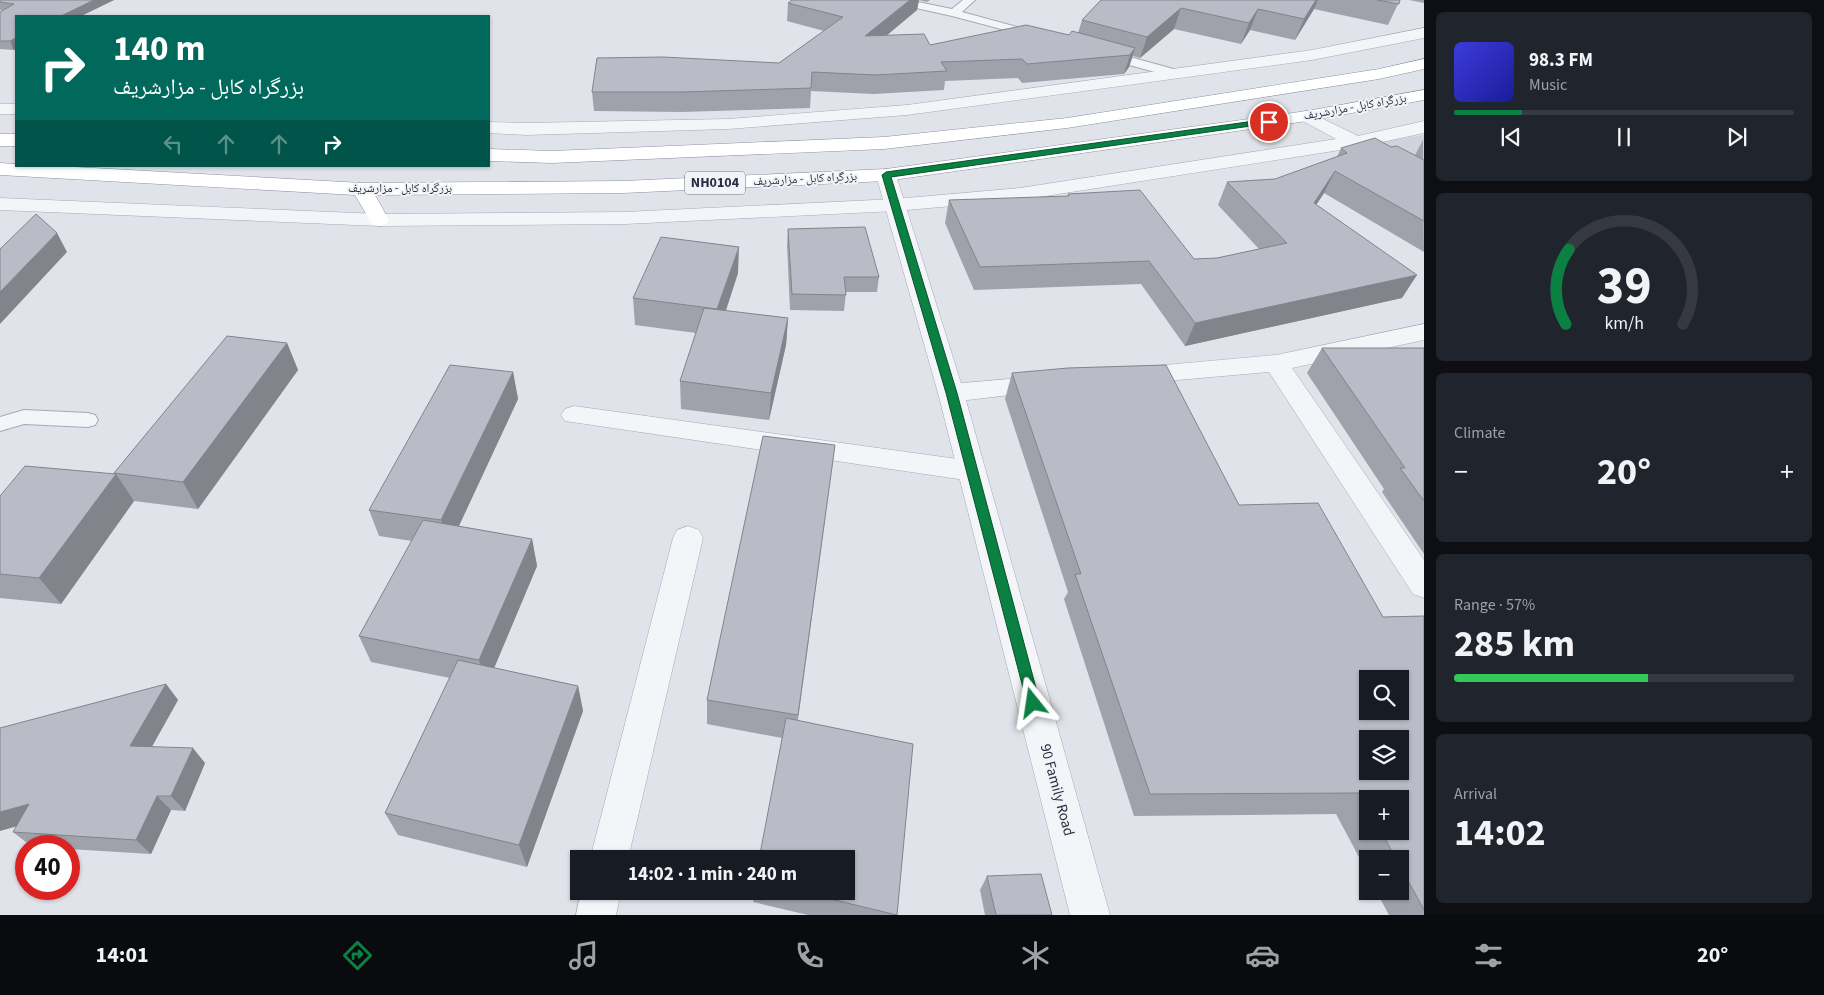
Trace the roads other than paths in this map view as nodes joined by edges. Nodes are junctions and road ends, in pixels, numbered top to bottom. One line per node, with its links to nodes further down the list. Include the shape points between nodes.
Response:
1 (893, 0): 3 (lane)
2 (970, 0): 3 (lane)
3 (954, 13): 5 (lane)
4 (1424, 34): 8 (street, via 1312,55)
5 (1047, 39)
6 (1094, 51): 8 (lane)
7 (1424, 64): 20 (highway, بزرگراه کابل - مزارشریف / NH0104, via 1067,123 884,143 552,157)
8 (1177, 74): 15 (street, via 897,111 728,124)
9 (1424, 95): 12 (highway, بزرگراه کابل - مزارشریف / NH0104)
10 (0, 108): 11 (street)
11 (15, 109)
12 (1307, 116): 19 (street); 22 (highway, بزرگراه کابل - مزارشریف / NH0104)
13 (1424, 127): 19 (street)
14 (490, 128): 15 (street)
15 (526, 129): 16 (street)
16 (490, 133)
17 (0, 140): 18 (highway)
18 (15, 140)
19 (1356, 142): 23 (street); 26 (street, via 1020,194)
20 (490, 155)
21 (0, 169): 24 (highway, بزرگراه کابل - مزارشریف / NH0104)
22 (886, 175): 24 (highway, بزرگراه کابل - مزارشریف / NH0104, via 622,187); 26 (street, 90 Family Road)
23 (1424, 180)
24 (362, 189): 27 (highway)
25 (0, 204): 27 (street)
26 (895, 205): 27 (street, via 625,218); 32 (street, 90 Family Road)
27 (379, 220)
28 (1424, 332): 29 (street)
29 (1276, 363): 30 (street); 38 (street)
30 (1105, 379)
31 (1067, 382): 32 (street)
32 (951, 393): 36 (street, 90 Family Road)
33 (574, 416): 36 (street)
34 (88, 420): 35 (lane, via 24,417)
35 (0, 424)
36 (972, 471): 42 (street, 90 Family Road)
37 (688, 538): 39 (street)
38 (1424, 585)
39 (611, 850)
40 (599, 900): 41 (street)
41 (596, 915)
42 (1090, 915)

